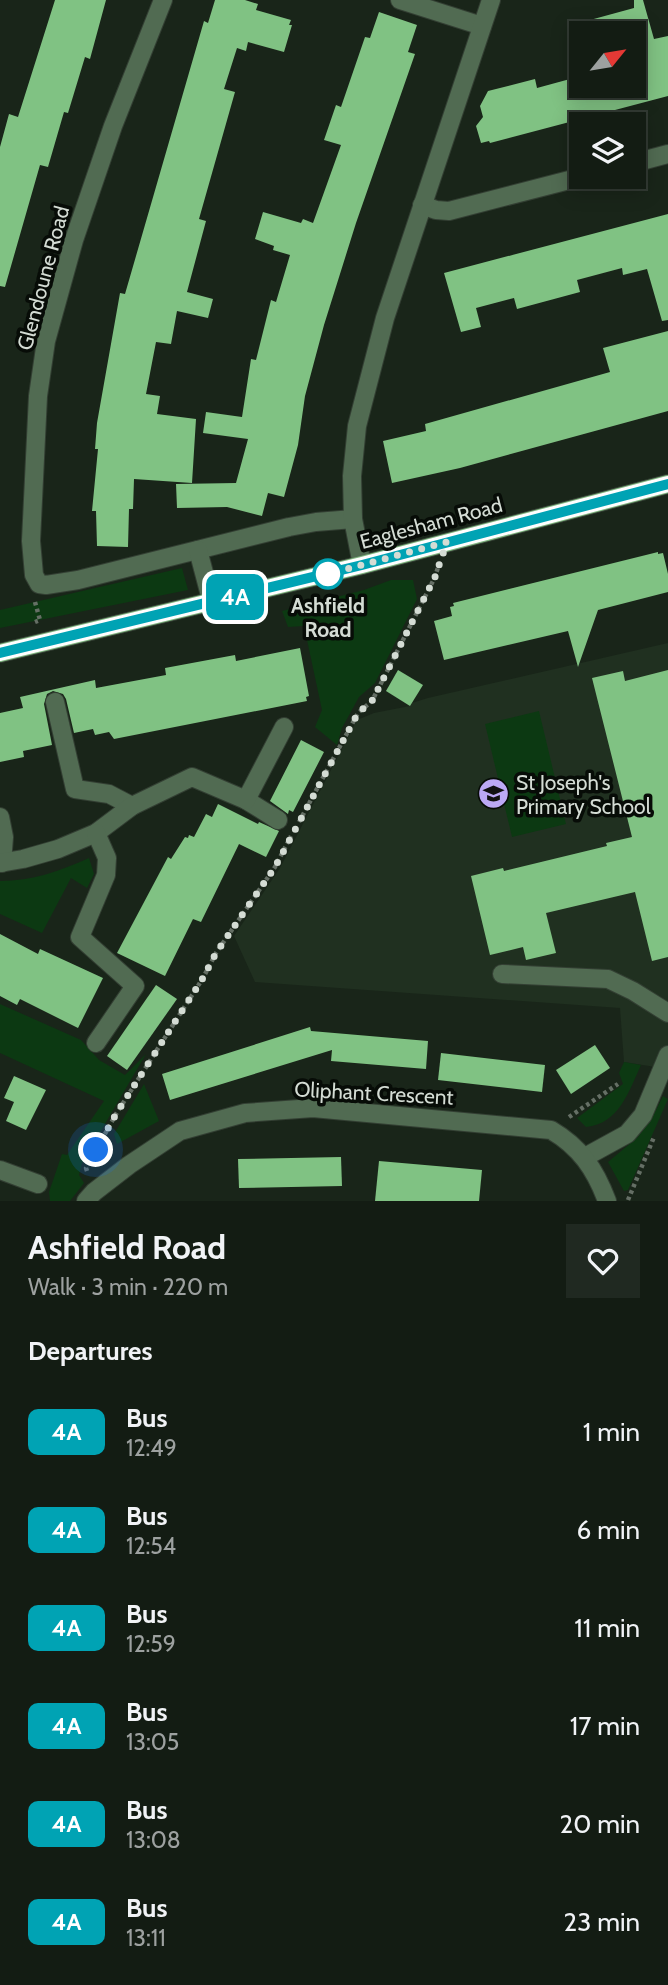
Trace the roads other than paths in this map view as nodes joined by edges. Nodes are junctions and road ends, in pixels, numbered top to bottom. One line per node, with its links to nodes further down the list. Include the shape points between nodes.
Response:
1 (163, 0): 11 (street, Glendoune Road, via 113,126 46,341 38,396 31,541 35,579 46,585)
2 (400, 0): 4 (street)
3 (491, 0): 4 (street)
4 (482, 26): 8 (street)
5 (668, 154): 6 (street)
6 (646, 160)
7 (569, 180): 8 (street, via 449,211)
8 (422, 205): 10 (street, via 385,318 357,426)
9 (668, 484): 12 (main road, Eaglesham Road)
10 (353, 519): 11 (street, via 316,522); 12 (street)
11 (198, 550): 13 (street)
12 (362, 565): 13 (main road, Eaglesham Road)
13 (212, 603): 14 (main road, Eaglesham Road)
14 (0, 653)
15 (55, 702): 18 (street, via 75,789 109,794)
16 (284, 727): 17 (street)
17 (246, 800): 18 (street, via 192,777); 20 (street)
18 (132, 806): 21 (street)
19 (0, 817): 22 (street, via 4,837)
20 (278, 820)
21 (96, 833): 22 (street, via 58,849); 25 (street, via 107,858 106,875 80,937 135,986)
22 (1, 863)
23 (502, 974): 24 (street, via 608,979)
24 (668, 1013)
25 (96, 1043)
26 (668, 1055): 27 (street, via 643,1115 626,1134)
27 (585, 1157): 30 (street, Oliphant Crescent, via 551,1130 522,1126 313,1108 246,1113 180,1131); 31 (street)
28 (0, 1170): 29 (street)
29 (38, 1184)
30 (90, 1196)
31 (607, 1201)

